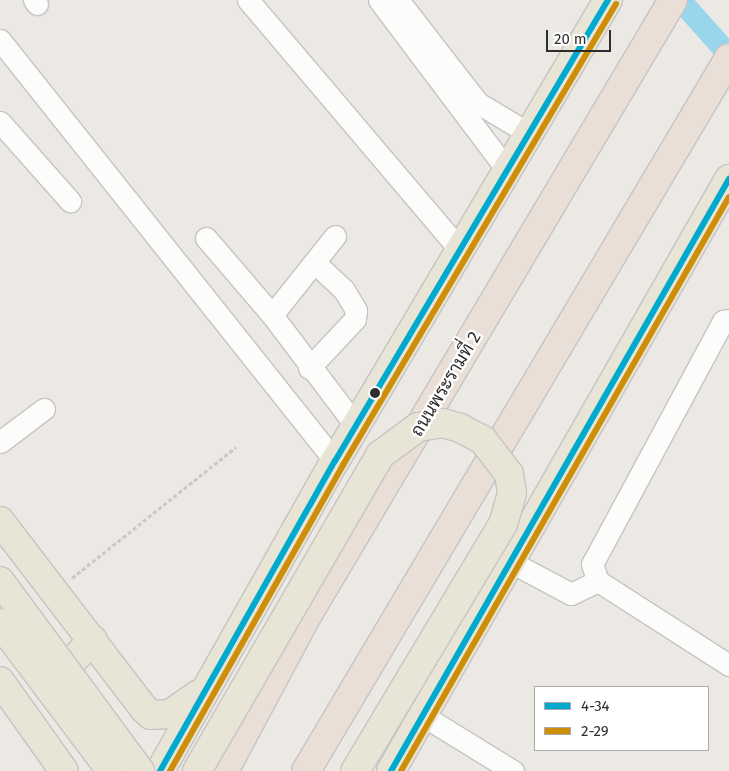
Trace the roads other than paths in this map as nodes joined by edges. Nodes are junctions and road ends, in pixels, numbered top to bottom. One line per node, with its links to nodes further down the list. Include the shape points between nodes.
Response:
1 (248, 0): 15 (street)
2 (379, 0): 10 (street)
3 (398, 0): 9 (street, via 478,104)
4 (608, 0): 9 (main road)
5 (673, 0): 40 (highway, ถนนพระรามที่ 2, via 308,614)
6 (0, 40): 23 (street)
7 (729, 58): 41 (highway)
8 (0, 122): 12 (street)
9 (530, 134): 10 (main road)
10 (507, 170): 15 (main road)
11 (729, 180): 25 (main road)
12 (70, 201)
13 (335, 236): 16 (street)
14 (206, 238): 17 (street)
15 (460, 250): 21 (main road)
16 (314, 262): 17 (street); 19 (street, via 344,290 356,310 355,319)
17 (272, 315): 19 (street)
18 (729, 320): 27 (street, via 723,321 592,564)
19 (309, 368): 21 (street)
20 (44, 409): 22 (street)
21 (356, 426): 23 (main road)
22 (0, 442)
23 (335, 461): 32 (main road)
24 (0, 521): 29 (main road)
25 (509, 561): 27 (street, via 571,594); 34 (main road)
26 (0, 581): 37 (main road, bridge)
27 (598, 581): 30 (street)
28 (0, 623): 36 (main road, bridge)
29 (93, 640): 32 (main road, via 151,715 170,714); 33 (main road)
30 (729, 665)
31 (0, 681): 33 (main road)
32 (204, 690): 38 (main road)
33 (23, 710): 35 (main road)
34 (422, 715): 43 (main road); 44 (street)
35 (64, 771)
36 (110, 771)
37 (140, 771)
38 (160, 771)
39 (197, 771): 42 (main road, bridge, via 380,455 418,427 443,423 483,440 509,474 512,493 503,524)
40 (224, 771)
41 (306, 771)
42 (355, 771)
43 (391, 771)
44 (513, 771)

